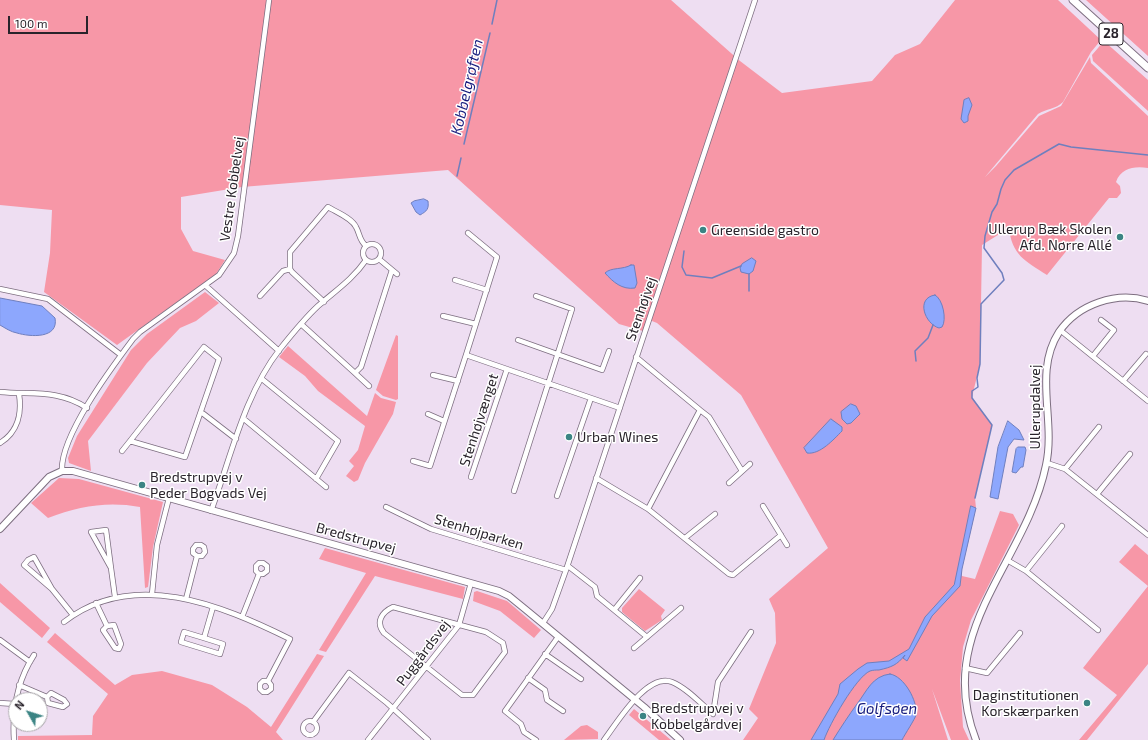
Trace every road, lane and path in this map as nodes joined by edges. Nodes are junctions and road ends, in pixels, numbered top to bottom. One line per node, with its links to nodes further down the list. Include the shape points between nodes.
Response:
1 (269, 0): 13 (street, Vestre Kobbelvej, via 238,236 228,265)
2 (755, 0): 33 (street, Stenhøjvej)
3 (1073, 0): 4 (main road, 28)
4 (1148, 68)
5 (468, 233): 15 (street, via 497,257)
6 (366, 246): 7 (street, via 378,246 381,251); 8 (street, via 363,252); 9 (street, via 360,241 354,223 328,207 290,252)
7 (379, 259): 8 (street, via 372,262); 10 (street)
8 (366, 260): 19 (street, via 354,276)
9 (290, 269): 16 (street, via 283,271); 19 (street)
10 (392, 270): 11 (street); 35 (street, via 361,367)
11 (397, 274)
12 (455, 280): 15 (street)
13 (206, 286): 26 (street); 30 (street, Vestre Kobbelvej, via 140,332)
14 (0, 289): 30 (street, via 48,299)
15 (486, 290): 23 (street)
16 (260, 296)
17 (536, 296): 28 (street, via 572,310)
18 (1148, 301): 24 (street, Ullerupdalvej, via 1123,297 1104,301 1089,306)
19 (324, 302): 22 (street)
20 (444, 316): 23 (street)
21 (1101, 320): 32 (street, via 1114,330)
22 (301, 324): 26 (street); 35 (street)
23 (476, 324): 31 (street)
24 (1060, 330): 32 (street); 60 (street, Ullerupdalvej, via 1048,356 1045,372 1049,437)
25 (518, 340): 28 (street)
26 (279, 351): 37 (street)
27 (609, 351): 28 (street, via 602,370)
28 (558, 354): 40 (street)
29 (1146, 354): 39 (street)
30 (121, 355): 46 (street, Vestre Kobbelvej)
31 (466, 355): 34 (street, Stenhøjvænget); 38 (street)
32 (1093, 356): 39 (street)
33 (636, 357): 47 (street, Stenhøjvej); 48 (street)
34 (507, 369): 40 (street, Stenhøjvænget); 65 (street, Stenhøjvænget)
35 (354, 373): 41 (street)
36 (433, 375): 38 (street)
37 (262, 379): 51 (street); 67 (street, via 338,441)
38 (458, 381): 52 (street)
39 (1124, 381): 45 (street)
40 (549, 384): 44 (street, Stenhøjvænget); 70 (street)
41 (369, 386)
42 (0, 392): 43 (street)
43 (19, 394): 46 (street, via 36,393 67,397); 56 (street, via 21,407 17,425 7,438)
44 (591, 398): 47 (street, Stenhøjvænget); 72 (street)
45 (1148, 401)
46 (87, 408): 64 (street, Vestre Kobbelvej, via 64,451)
47 (620, 408): 66 (street, Stenhøjvej)
48 (700, 410): 63 (street, via 708,417); 76 (street)
49 (201, 412): 54 (street); 55 (street, via 185,457); 55 (street, via 219,359 204,347)
50 (428, 414): 52 (street)
51 (244, 419): 54 (street); 67 (street)
52 (444, 421): 59 (street, via 430,466)
53 (1099, 427): 62 (street)
54 (236, 439): 77 (street)
55 (130, 441): 57 (street)
56 (0, 442)
57 (122, 451)
58 (1130, 454): 71 (street)
59 (413, 460)
60 (1047, 463): 62 (street, Ullerupdalvej); 86 (street, Ullerupdalvej, via 1037,498)
61 (750, 464): 63 (street)
62 (1065, 469): 71 (street, Ullerupdalvej)
63 (742, 470): 68 (street)
64 (62, 471): 73 (street, Bredstrupvej, via 79,473); 80 (street, via 49,477)
65 (471, 477)
66 (596, 478): 76 (street); 88 (street, Stenhøjvej)
67 (316, 479): 69 (street)
68 (729, 483)
69 (326, 487)
70 (514, 490)
71 (1097, 494): 82 (street, Ullerupdalvej)
72 (557, 496)
73 (168, 498): 77 (street, Bredstrupvej); 94 (street, via 157,546)
74 (763, 506): 81 (street)
75 (386, 508): 88 (street, Stenhøjparken, via 431,529)
76 (648, 509): 83 (street)
77 (211, 511): 92 (street, Bredstrupvej)
78 (715, 514): 83 (street)
79 (1062, 526): 89 (street)
80 (0, 529)
81 (780, 535): 83 (street, via 733,575); 84 (street)
82 (1148, 535)
83 (685, 538)
84 (787, 546)
85 (197, 556): 96 (street)
86 (1007, 560): 89 (street); 119 (street, Ullerupdalvej, via 976,621)
87 (111, 568): 87 (street, via 104,556 91,532 106,530); 95 (street)
88 (567, 568): 100 (street, via 595,587 598,596); 104 (street, Stenhøjvej, via 552,609)
89 (1026, 572): 107 (street)
90 (259, 574): 102 (street)
91 (640, 578): 100 (street)
92 (472, 583): 104 (street, Bredstrupvej, via 503,593); 106 (street, Puggårdsvej)
93 (52, 589): 93 (street, via 24,565 28,560 34,557); 101 (street)
94 (152, 594): 95 (street); 96 (street)
95 (115, 597): 97 (street)
96 (186, 599): 98 (street)
97 (96, 603): 101 (street); 105 (street)
98 (213, 607): 102 (street); 112 (street)
99 (681, 608): 110 (street)
100 (615, 609): 110 (street)
101 (73, 615): 103 (street)
102 (242, 617): 122 (street, via 290,639)
103 (64, 622)
104 (543, 623): 111 (street, Bredstrupvej)
105 (108, 626): 105 (street, via 103,630 115,648 119,649 121,644 114,625)
106 (459, 626): 118 (street, Puggårdsvej); 118 (street, via 394,607 382,616 379,623 384,633); 118 (street, via 492,635 503,643 505,652 473,695 462,695)
107 (1098, 630)
108 (751, 632): 126 (street, via 718,682 713,714 670,681 654,682)
109 (1020, 633): 119 (street, via 987,673)
110 (647, 636): 114 (street)
111 (558, 637): 115 (street); 126 (street, Bredstrupvej)
112 (204, 638): 112 (street, via 223,644 220,654 181,642 184,632)
113 (0, 640): 117 (street)
114 (634, 648)
115 (545, 654): 120 (street); 121 (street)
116 (34, 655): 117 (street)
117 (30, 662): 123 (street)
118 (427, 667): 127 (street, Puggårdsvej)
119 (964, 668): 135 (street, Ullerupdalvej, via 964,695 969,723)
120 (528, 678): 128 (street, via 545,690 547,700); 132 (street, via 505,712 521,724 524,732)
121 (581, 679)
122 (268, 681)
123 (19, 686): 124 (street); 125 (street)
124 (18, 692)
125 (34, 692)
126 (635, 700): 133 (street); 134 (street, Bredstrupvej)
127 (393, 709): 129 (street, via 349,673); 130 (street, Puggårdsvej); 131 (street)
128 (563, 711)
129 (314, 722)
130 (368, 740)
131 (428, 740)
132 (536, 740)
133 (604, 740)
134 (680, 740)
135 (976, 740)

